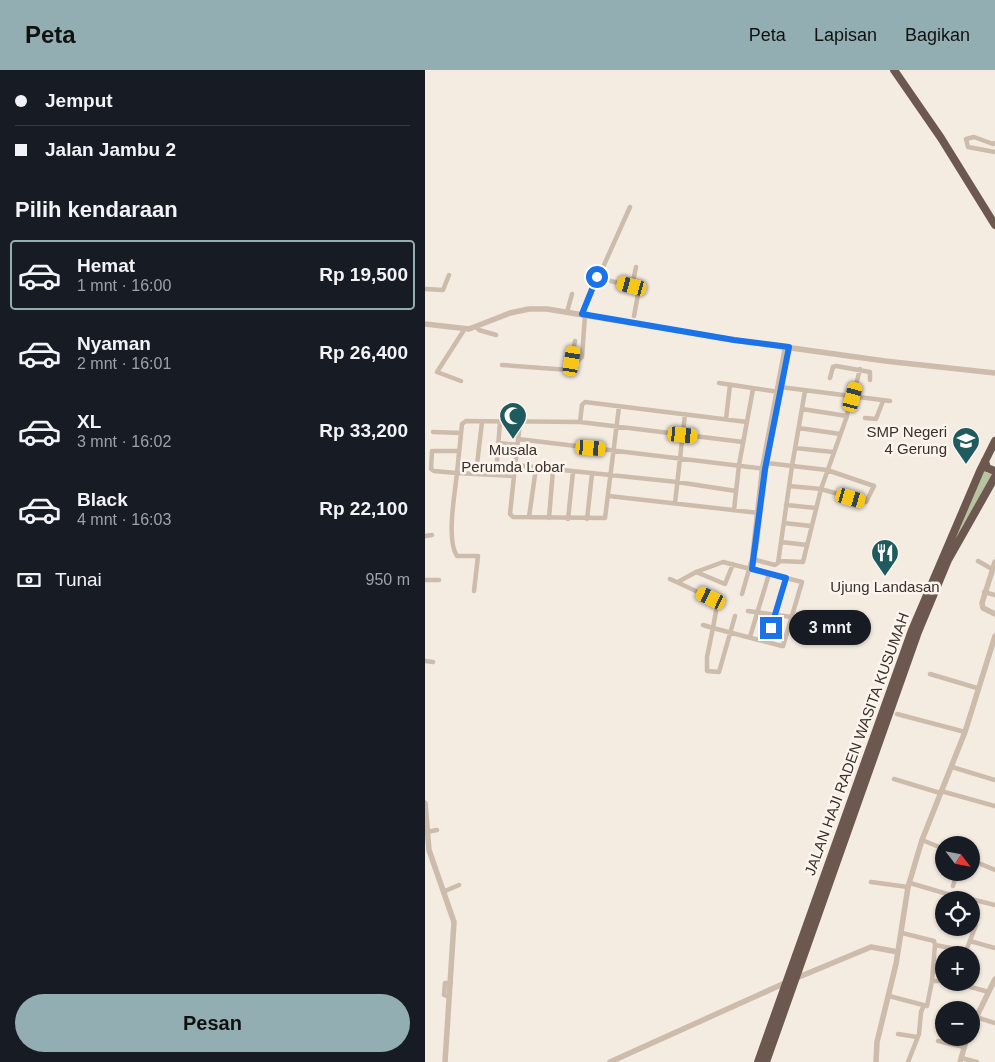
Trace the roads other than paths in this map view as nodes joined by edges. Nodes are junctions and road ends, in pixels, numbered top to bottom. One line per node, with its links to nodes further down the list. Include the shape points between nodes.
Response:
1 (894, 70): 5 (highway)
2 (994, 145): 3 (street, via 974,137 966,139 968,147)
3 (995, 152)
4 (630, 207): 8 (street)
5 (995, 225)
6 (636, 267): 9 (street)
7 (449, 275): 10 (street, via 443,290)
8 (597, 277): 9 (street); 13 (street)
9 (632, 286): 14 (street, via 639,290)
10 (425, 289)
11 (572, 294): 12 (street)
12 (567, 312): 13 (street); 16 (street, via 529,309 496,317)
13 (583, 314): 20 (street); 21 (street, via 582,357)
14 (634, 316)
15 (425, 324): 17 (street)
16 (476, 327): 17 (street); 18 (street)
17 (464, 330): 27 (street, via 437,372)
18 (496, 335)
19 (575, 340): 21 (street)
20 (787, 347): 24 (street); 31 (street)
21 (572, 361): 22 (street, via 569,370)
22 (502, 365)
23 (860, 369): 25 (street, via 835,366); 26 (street, via 870,372); 33 (street)
24 (995, 373)
25 (830, 378)
26 (870, 380)
27 (461, 381)
28 (719, 383): 29 (street)
29 (731, 385): 30 (street); 41 (street)
30 (753, 389): 31 (street); 45 (street)
31 (779, 390): 32 (street); 63 (street); 68 (street)
32 (805, 391): 33 (street); 37 (street)
33 (852, 397): 34 (street); 39 (street)
34 (883, 401): 35 (street); 40 (street, via 876,419)
35 (890, 401)
36 (619, 407): 38 (street); 44 (street, via 584,402); 47 (street)
37 (802, 409): 39 (street); 48 (street)
38 (685, 414): 41 (street); 52 (street)
39 (847, 416): 51 (street)
40 (865, 418)
41 (726, 419): 45 (street)
42 (482, 422): 43 (street); 50 (street, via 465,422); 74 (street)
43 (500, 422): 46 (street); 56 (street)
44 (580, 422): 46 (street); 47 (street)
45 (747, 422): 55 (street)
46 (520, 423): 54 (street)
47 (617, 426): 52 (street); 58 (street)
48 (799, 428): 51 (street); 57 (street)
49 (433, 432): 50 (street)
50 (461, 433): 59 (street)
51 (840, 434): 60 (street)
52 (683, 435): 55 (street); 61 (street)
53 (995, 441): 62 (highway, JALAN HAJI RADEN WASITA KUSUMAH)
54 (518, 442): 56 (street); 58 (street); 64 (street)
55 (743, 442): 65 (street)
56 (499, 443): 75 (street)
57 (795, 448): 60 (street); 66 (street)
58 (614, 450): 61 (street); 78 (street)
59 (459, 451): 73 (street); 73 (street, via 431,453 432,471)
60 (833, 452): 70 (street)
61 (680, 458): 65 (street); 80 (street)
62 (985, 460): 71 (highway, via 987,468); 128 (highway, JALAN HAJI RADEN WASITA KUSUMAH)
63 (767, 463): 66 (street); 68 (street)
64 (515, 465): 67 (street); 77 (street)
65 (739, 465): 68 (street); 83 (street)
66 (792, 466): 70 (street); 81 (street)
67 (536, 468): 69 (street); 90 (street)
68 (764, 469): 89 (street)
69 (553, 470): 72 (street); 91 (street)
70 (827, 470): 82 (street); 82 (street, via 873,485 867,502)
71 (995, 471)
72 (573, 472): 76 (street); 92 (street)
73 (457, 473): 74 (street); 114 (street, via 453,547 457,556 479,556)
74 (476, 473): 75 (street)
75 (496, 474): 77 (street)
76 (592, 474): 78 (street); 93 (street)
77 (514, 476): 90 (street, via 511,514 513,517)
78 (611, 477): 80 (street); 84 (street)
79 (995, 477): 128 (highway, JALAN HAJI RADEN WASITA KUSUMAH, via 955,548)
80 (677, 482): 83 (street); 85 (street)
81 (789, 486): 82 (street); 86 (street)
82 (821, 489): 87 (street)
83 (736, 491): 88 (street)
84 (609, 496): 85 (street); 93 (street, via 606,517)
85 (675, 502): 88 (street)
86 (786, 505): 87 (street); 94 (street)
87 (816, 508): 95 (street)
88 (734, 510): 89 (street)
89 (759, 513): 100 (street)
90 (529, 517): 91 (street)
91 (549, 518): 92 (street)
92 (568, 519): 93 (street)
93 (587, 519)
94 (784, 523): 95 (street); 98 (street)
95 (811, 526): 99 (street)
96 (432, 535): 97 (street)
97 (425, 536)
98 (781, 542): 99 (street); 101 (street)
99 (807, 545): 101 (street, via 802,563)
100 (753, 559): 101 (street, via 775,565); 106 (street)
101 (779, 561)
102 (978, 561): 105 (street)
103 (995, 562): 105 (street)
104 (733, 564): 106 (street); 107 (street, via 721,562); 107 (street, via 725,584)
105 (992, 568): 115 (street)
106 (751, 569): 108 (street); 116 (street)
107 (696, 572): 113 (street)
108 (769, 574): 109 (street); 121 (street)
109 (786, 578): 123 (street); 125 (street, via 802,582)
110 (670, 579): 113 (street)
111 (425, 580): 112 (street)
112 (439, 580)
113 (678, 582): 118 (street)
114 (474, 591)
115 (984, 592): 117 (street); 122 (street, via 982,605)
116 (742, 594)
117 (995, 596)
118 (711, 598)
119 (716, 611): 127 (street)
120 (748, 611): 121 (street)
121 (758, 612): 123 (street); 131 (street)
122 (995, 614)
123 (775, 615): 125 (street); 132 (street)
124 (735, 616): 129 (street)
125 (792, 617): 132 (street, via 783,646)
126 (703, 625): 127 (street)
127 (713, 628): 129 (street); 129 (street, via 707,671 719,672)
128 (915, 631): 166 (highway, JALAN HAJI RADEN WASITA KUSUMAH)
129 (729, 632): 131 (street)
130 (995, 636): 136 (street)
131 (750, 637): 132 (street)
132 (766, 642)
133 (425, 661): 134 (street)
134 (433, 662)
135 (930, 674): 136 (street)
136 (977, 688): 138 (street)
137 (897, 714): 138 (street)
138 (965, 732): 139 (street)
139 (952, 767): 141 (street); 142 (street)
140 (894, 780): 142 (street)
141 (995, 780)
142 (940, 792): 144 (street); 147 (street)
143 (425, 802): 146 (street)
144 (995, 806)
145 (437, 830): 146 (street)
146 (426, 832): 156 (street, via 429,850)
147 (921, 840): 148 (street); 154 (street)
148 (935, 845)
149 (980, 864): 150 (street)
150 (995, 870)
151 (954, 881): 155 (street)
152 (871, 882): 154 (street)
153 (459, 885): 156 (street)
154 (909, 885): 157 (street); 160 (street)
155 (953, 886)
156 (445, 891): 183 (street, via 454,922)
157 (935, 892)
158 (980, 902): 159 (street)
159 (995, 905)
160 (902, 933): 163 (street, via 934,941); 165 (street)
161 (973, 936): 162 (street)
162 (971, 941): 163 (street, via 966,951); 164 (street)
163 (935, 945): 169 (street)
164 (995, 948)
165 (898, 952): 168 (street, via 871,947); 174 (street)
166 (798, 957): 168 (highway, JALAN HAJI RADEN WASITA KUSUMAH); 171 (highway, JALAN HAJI RADEN WASITA KUSUMAH)
167 (995, 978): 173 (street)
168 (794, 979): 186 (highway, JALAN HAJI RADEN WASITA KUSUMAH)
169 (931, 981): 170 (street); 175 (street, via 927,1006)
170 (935, 981)
171 (785, 983): 184 (street); 185 (highway, JALAN HAJI RADEN WASITA KUSUMAH)
172 (980, 990): 173 (street)
173 (989, 992): 176 (street)
174 (889, 996): 175 (street); 187 (street, via 877,1042)
175 (924, 1005): 180 (street)
176 (980, 1009)
177 (980, 1018): 178 (street)
178 (995, 1023)
179 (898, 1034): 180 (street)
180 (917, 1037): 188 (street)
181 (964, 1046): 182 (street)
182 (961, 1060): 189 (street)
183 (445, 1062)
184 (610, 1062)
185 (758, 1062)
186 (766, 1062)
187 (877, 1062)
188 (908, 1062)
189 (977, 1062)

